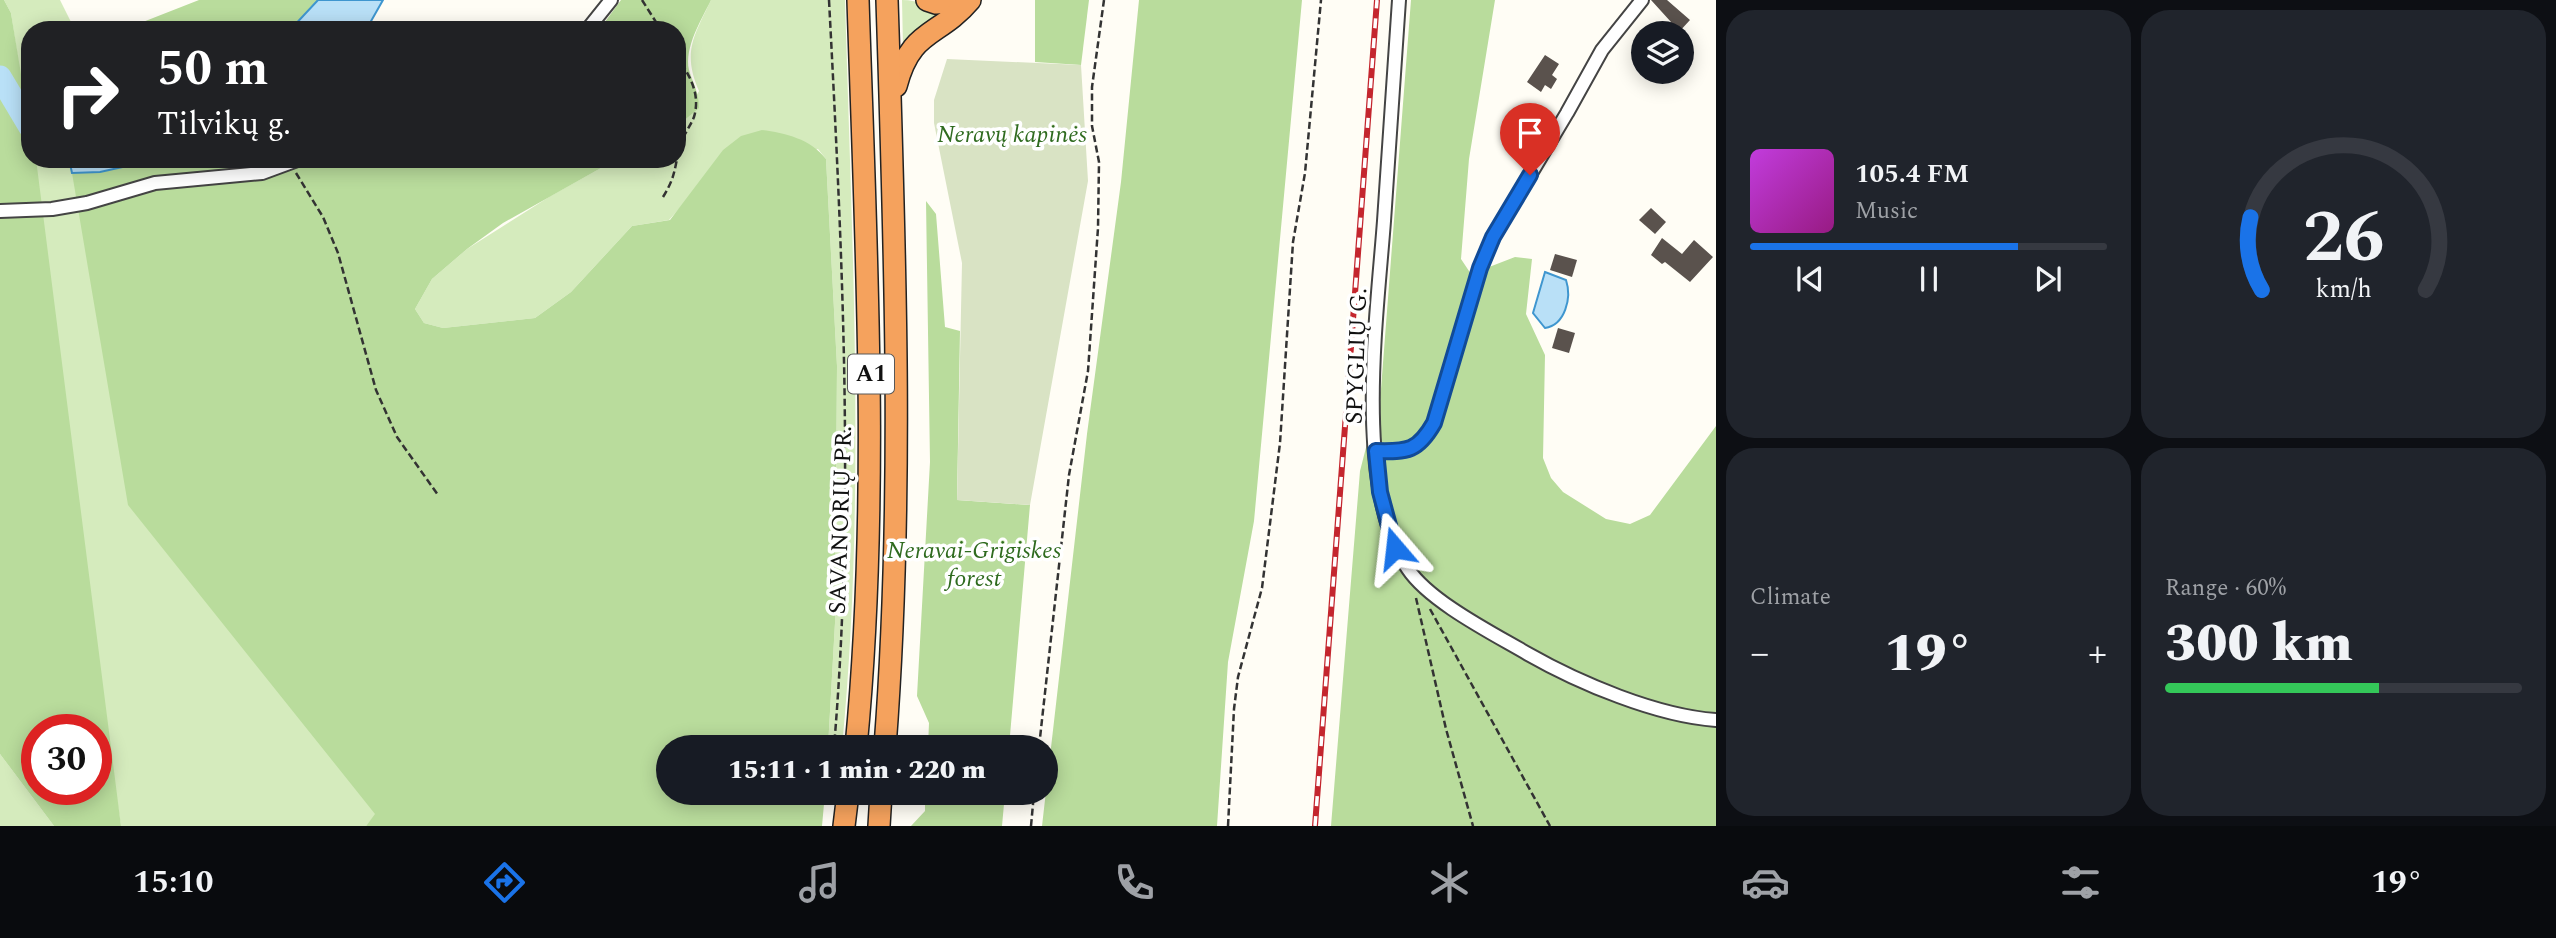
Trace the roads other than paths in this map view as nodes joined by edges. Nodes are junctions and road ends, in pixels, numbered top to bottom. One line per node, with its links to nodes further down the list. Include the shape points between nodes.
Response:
1 (611, 0): 8 (street)
2 (858, 0): 14 (highway, SAVANORIŲ PR. / A1, via 871,387)
3 (887, 0): 9 (highway, A1)
4 (927, 0): 5 (highway)
5 (968, 0): 9 (highway, via 915,44 903,60)
6 (1399, 0): 12 (street, SPYGLIŲ G., via 1376,337)
7 (1642, 0): 12 (street, via 1602,50 1493,237 1434,423 1423,443 1410,450)
8 (594, 21)
9 (891, 108): 15 (highway, A1, via 897,502)
10 (277, 168): 11 (street, via 155,183 51,209)
11 (0, 211)
12 (1376, 451): 13 (street, SPYGLIŲ G., via 1385,517 1395,548 1410,572 1448,606 1567,676 1688,718)
13 (1716, 720)
14 (857, 735)
15 (886, 735)
16 (849, 805): 19 (highway)
17 (880, 805): 18 (highway)
18 (879, 825)
19 (846, 826)

